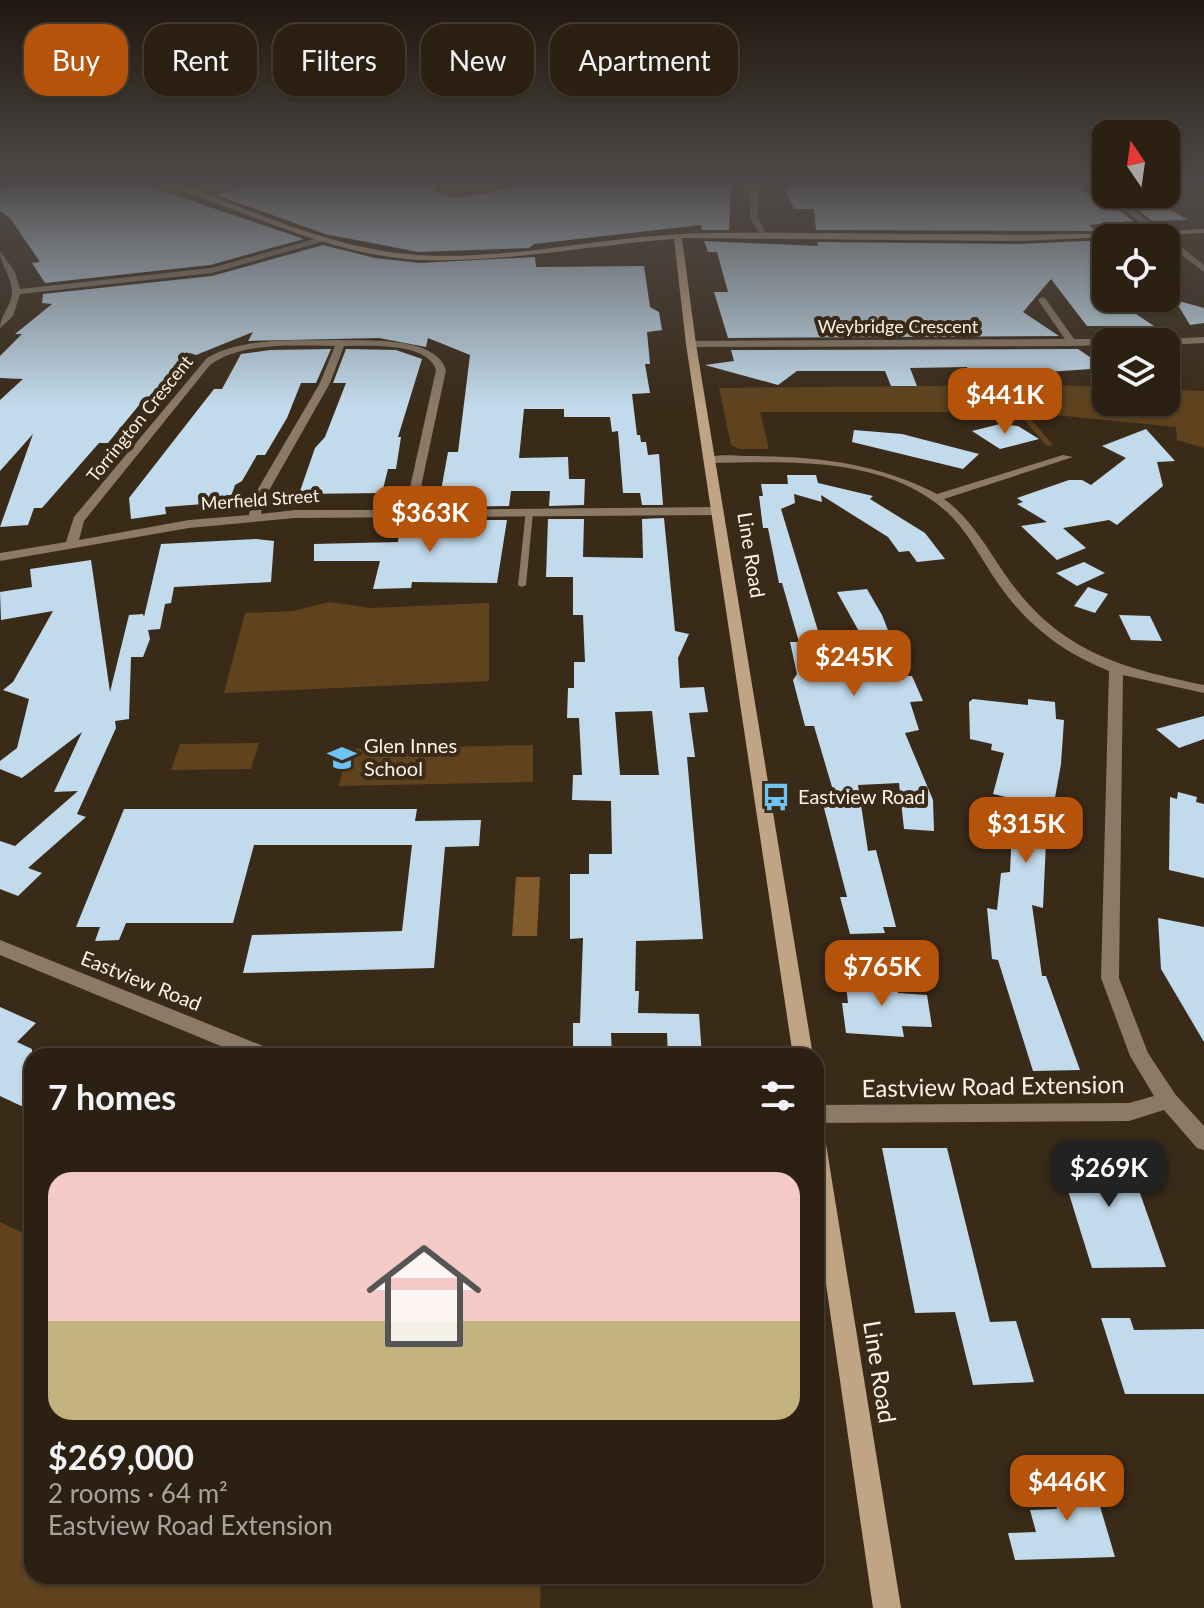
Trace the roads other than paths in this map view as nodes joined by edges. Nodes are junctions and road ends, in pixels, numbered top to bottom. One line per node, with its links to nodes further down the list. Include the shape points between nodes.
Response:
1 (3, 257): 6 (street)
2 (258, 257): 6 (street, via 212,270)
3 (435, 257): 4 (main road)
4 (463, 257)
5 (679, 257): 13 (main road, Line Road)
6 (18, 292): 8 (street)
7 (1042, 300): 12 (street)
8 (0, 325)
9 (1204, 340): 10 (street)
10 (1180, 341)
11 (1092, 342): 12 (street, Weybridge Crescent)
12 (1072, 343): 13 (street, Weybridge Crescent)
13 (691, 344): 16 (main road, Line Road)
14 (340, 345): 19 (street, Torrington Crescent, via 409,347 428,352 440,364); 21 (street, via 325,383 257,501); 22 (street, Torrington Crescent, via 255,346 207,362 78,520)
15 (1067, 457): 17 (street)
16 (709, 460): 17 (street, via 848,465 891,476); 18 (main road, Line Road)
17 (935, 498): 25 (street, via 963,523 1037,625 1071,649)
18 (718, 511): 20 (street, Merfield Street); 29 (main road, Line Road)
19 (410, 512): 20 (street, Merfield Street); 21 (street, Merfield Street)
20 (529, 512): 24 (lane)
21 (255, 517): 22 (street, Merfield Street)
22 (71, 545): 23 (street, Merfield Street)
23 (0, 557)
24 (522, 585)
25 (1116, 669): 26 (street); 30 (street, via 1110,978 1140,1056)
26 (1204, 689)
27 (0, 947): 28 (street, Eastview Road)
28 (246, 1048)
29 (802, 1048)
30 (1168, 1100): 31 (street, Eastview Road Extension, via 1129,1112); 32 (street)
31 (824, 1114)
32 (1204, 1141)
33 (824, 1196): 34 (main road, Line Road)
34 (887, 1608)

